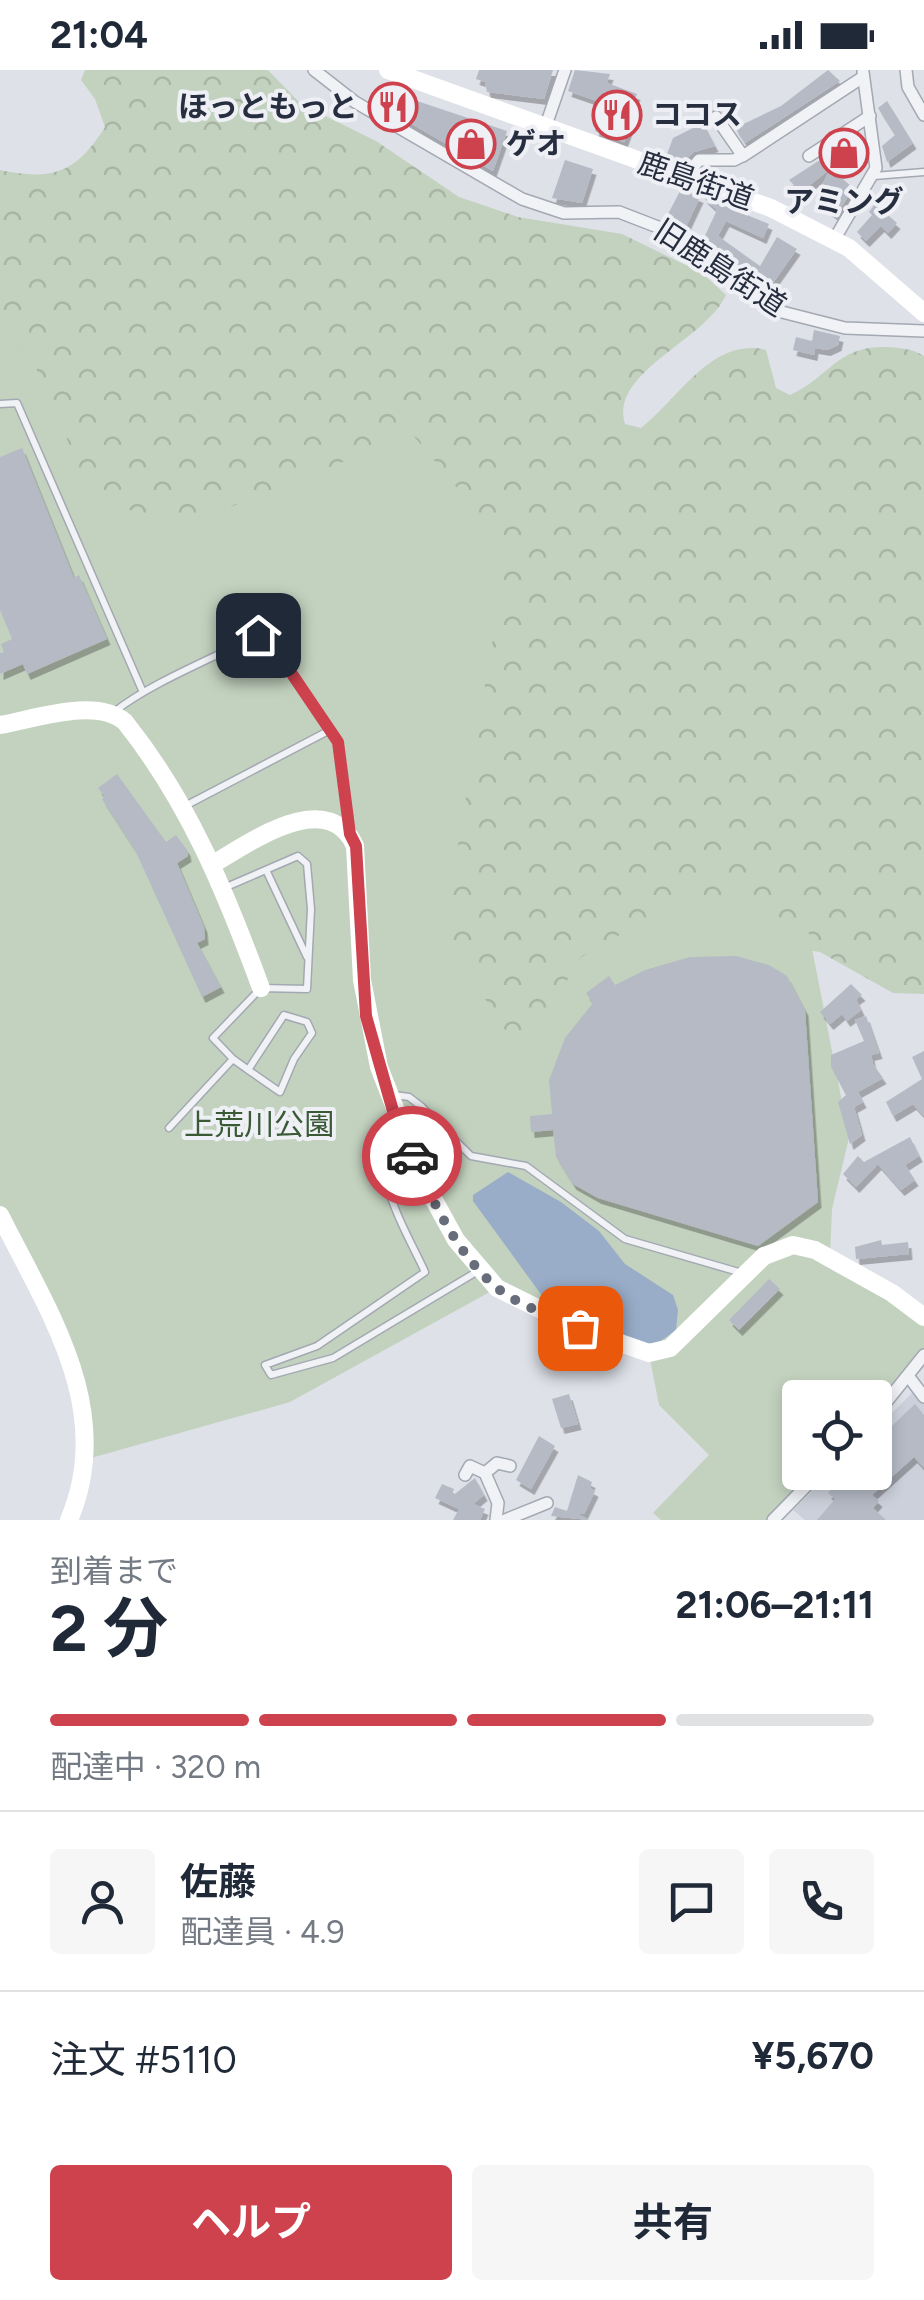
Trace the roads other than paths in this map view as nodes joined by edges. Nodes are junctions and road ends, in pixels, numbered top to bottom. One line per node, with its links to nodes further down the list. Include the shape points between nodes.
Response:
1 (314, 70): 17 (street, 旧鹿島街道, via 355,102 522,199 564,213 619,212 676,234 782,312 845,328)
2 (388, 70): 9 (street, 鹿島街道)
3 (565, 70): 9 (street)
4 (906, 70): 6 (street)
5 (863, 74): 7 (street); 10 (street)
6 (924, 115)
7 (870, 116): 11 (street); 14 (street)
8 (716, 117): 10 (street)
9 (545, 128): 13 (street, 鹿島街道)
10 (743, 156): 13 (street, via 699,160)
11 (808, 156)
12 (924, 172): 14 (lane)
13 (686, 176): 15 (street, 鹿島街道)
14 (873, 176): 15 (street)
15 (834, 240): 16 (street, 鹿島街道)
16 (924, 313)
17 (924, 331)
18 (0, 404): 19 (lane, via 17,403)
19 (142, 690): 20 (lane); 22 (lane, via 258,635 267,637)
20 (114, 712): 21 (street); 23 (street)
21 (0, 724)
22 (330, 730): 23 (lane); 24 (lane, via 341,760)
23 (183, 807): 25 (street)
24 (350, 834): 25 (street, via 328,822 294,821); 32 (street, via 366,1016)
25 (213, 864): 27 (street)
26 (267, 872): 27 (lane); 28 (lane); 28 (lane, via 298,856 306,864 312,909)
27 (224, 888): 29 (street)
28 (308, 959): 29 (lane, via 307,989)
29 (261, 988): 30 (lane, via 213,1038)
30 (233, 1059): 31 (lane); 34 (lane)
31 (248, 1070): 31 (lane, via 280,1092 312,1033 306,1022 284,1015)
32 (388, 1096): 33 (street); 37 (lane, via 409,1097 471,1156 540,1174 624,1239)
33 (398, 1124): 36 (street); 36 (lane, via 386,1138 384,1164 425,1272 317,1346 265,1365 271,1375 333,1358)
34 (169, 1128)
35 (0, 1215): 48 (street, via 67,1348 81,1395 84,1460)
36 (478, 1270): 37 (street, via 520,1302 649,1353 670,1348)
37 (746, 1274): 38 (street, via 780,1249 815,1250)
38 (924, 1317)
39 (924, 1355): 40 (street)
40 (909, 1377): 41 (street); 42 (street)
41 (892, 1396)
42 (924, 1397)
43 (510, 1466): 44 (street, via 497,1463)
44 (486, 1474): 45 (street, via 470,1466); 49 (street, via 498,1503)
45 (465, 1475)
46 (803, 1490): 51 (street)
47 (547, 1502): 50 (street)
48 (68, 1520)
49 (496, 1520)
50 (505, 1520)
51 (774, 1520)

